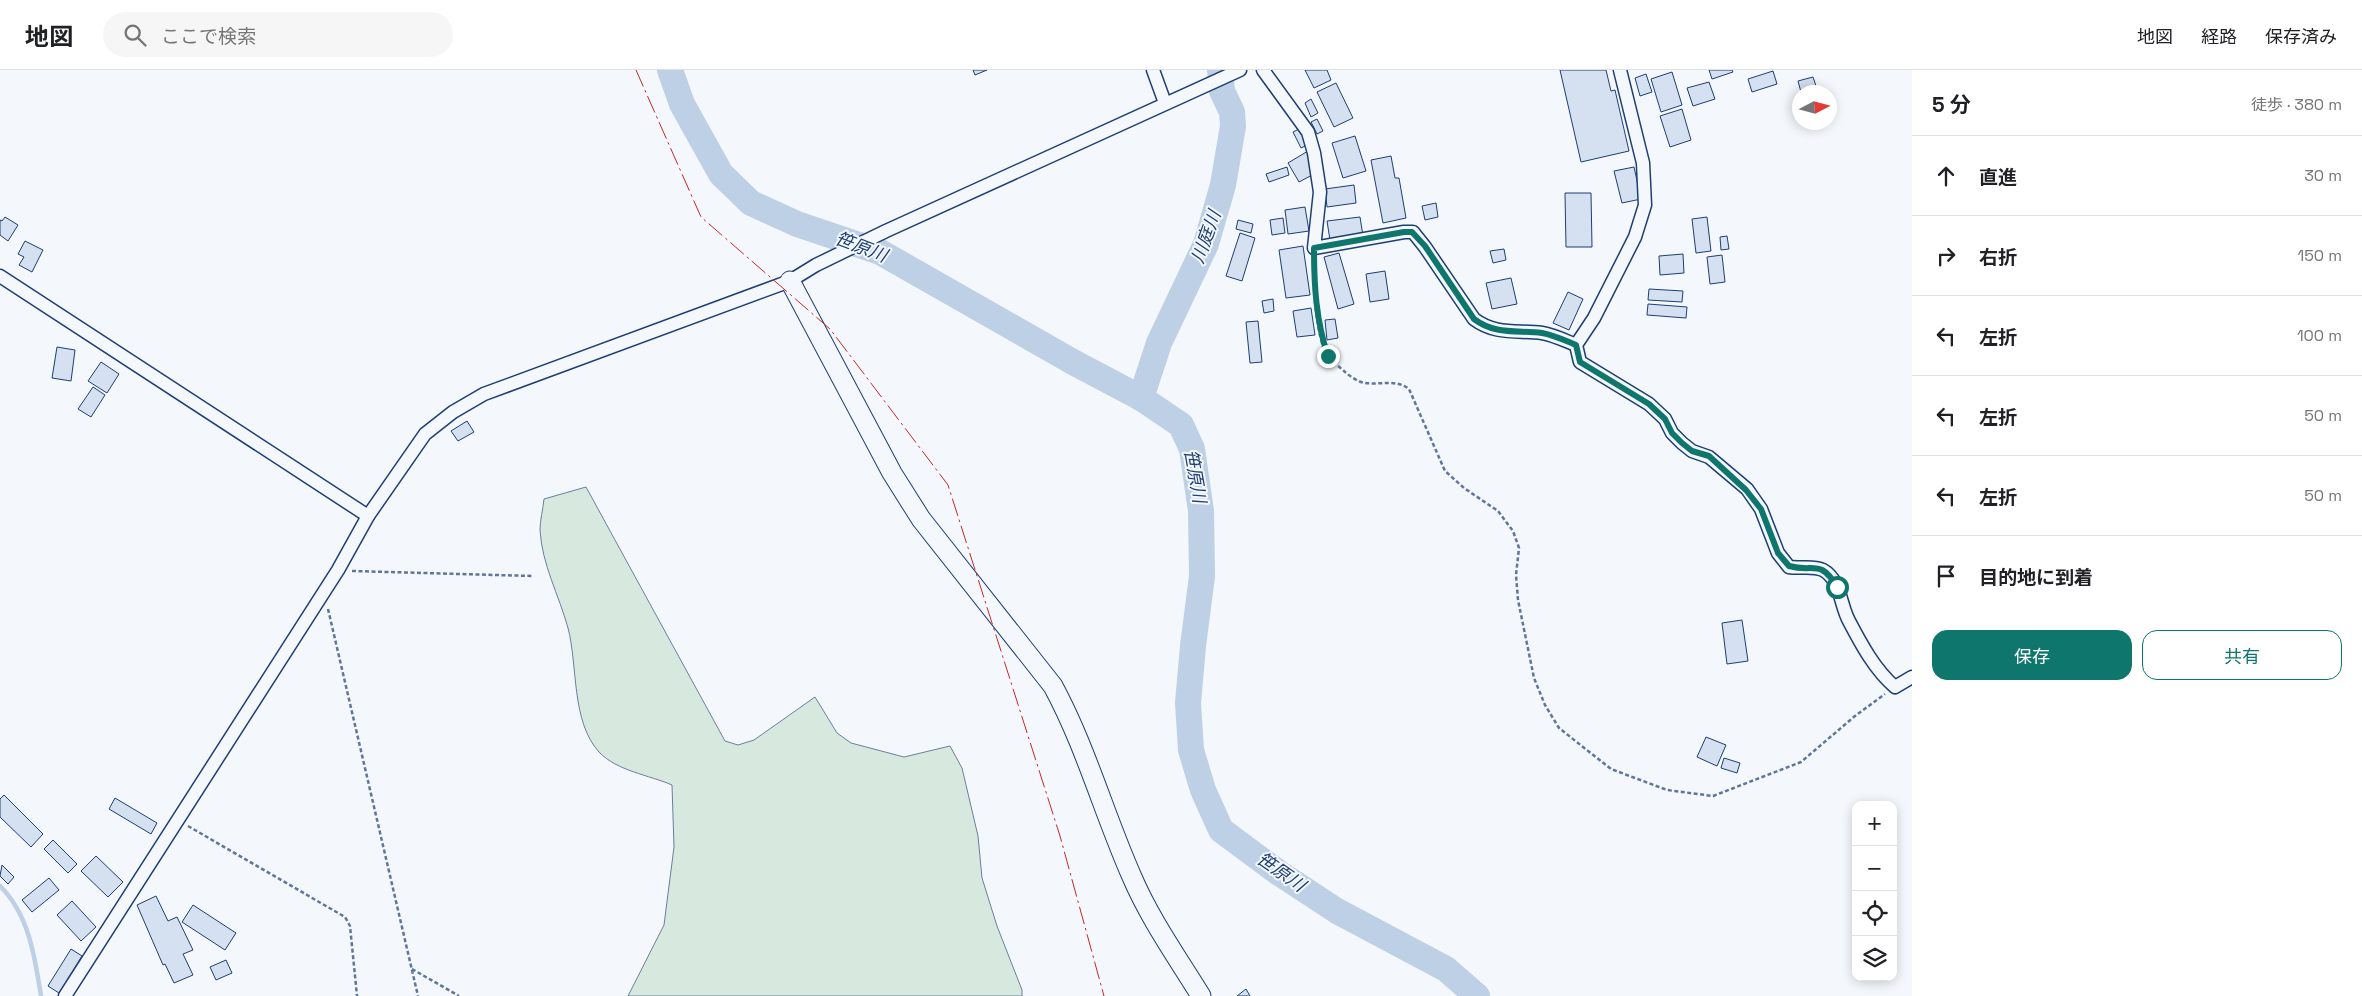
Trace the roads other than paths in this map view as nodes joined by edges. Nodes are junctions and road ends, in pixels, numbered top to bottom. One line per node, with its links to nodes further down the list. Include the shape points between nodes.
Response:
1 (1153, 70): 5 (street)
2 (1240, 70): 5 (street)
3 (1263, 70): 8 (street, via 1308,132 1320,192 1314,248 1412,232 1474,319 1484,327 1545,333)
4 (1620, 70): 8 (street, via 1643,163 1645,205 1635,237 1594,318)
5 (1165, 103): 7 (street, via 886,231)
6 (0, 276): 9 (street)
7 (790, 281): 9 (street, via 484,394 425,434); 12 (street, via 892,473 921,519 1053,686 1069,714 1132,877)
8 (1576, 345): 10 (street, via 1580,362 1649,404 1665,419 1682,443 1692,451 1709,456 1746,490 1761,509 1778,553 1789,566 1813,567 1829,574 1852,626 1874,664 1895,688)
9 (368, 516): 11 (street, via 338,570)
10 (1912, 677)
11 (66, 996)
12 (1201, 996)

